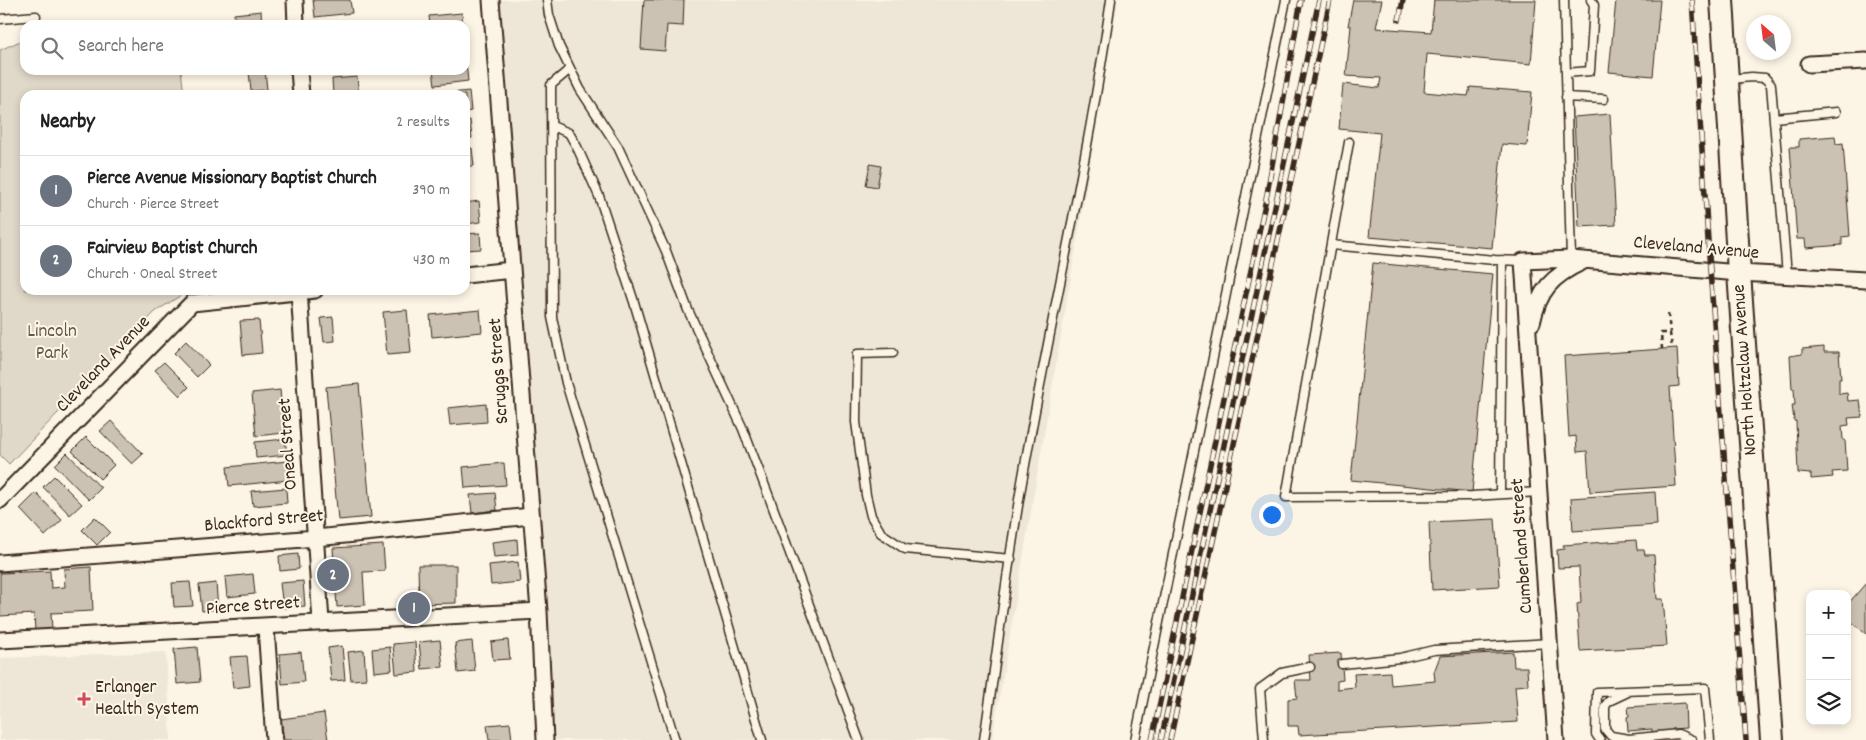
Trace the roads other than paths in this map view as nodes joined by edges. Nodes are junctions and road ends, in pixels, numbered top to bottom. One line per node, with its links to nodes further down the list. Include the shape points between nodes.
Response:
1 (295, 0): 11 (street)
2 (491, 0): 29 (street, Scruggs Street)
3 (547, 0): 14 (lane, via 559,46)
4 (1110, 0): 43 (lane, via 1101,69 1022,483)
5 (1286, 0): 59 (lane)
6 (1564, 0): 15 (lane)
7 (1591, 0): 15 (lane, via 1594,4 1590,71)
8 (1722, 0): 17 (main road, North Holtzclaw Avenue)
9 (36, 16): 10 (lane)
10 (0, 19)
11 (296, 20)
12 (1866, 61): 13 (street)
13 (1809, 64)
14 (570, 69): 23 (lane, via 551,84); 57 (lane, via 618,147 743,429)
15 (1566, 73): 19 (lane)
16 (299, 75): 18 (street)
17 (1727, 79): 22 (lane, via 1765,78 1771,85); 30 (main road, North Holtzclaw Avenue)
18 (301, 90)
19 (1566, 97): 20 (lane); 27 (lane)
20 (1604, 99)
21 (1836, 112): 22 (lane)
22 (1774, 118): 32 (lane)
23 (552, 126): 55 (lane, via 552,317 566,383); 56 (lane, via 569,133 602,205 634,302)
24 (1349, 142): 25 (lane)
25 (1331, 245): 26 (lane); 39 (lane, via 1286,497)
26 (1502, 260): 28 (lane); 39 (lane)
27 (1578, 260): 28 (street, Cleveland Avenue); 30 (street, Cleveland Avenue); 36 (street, Cumberland Street, via 1558,274 1535,306)
28 (1523, 261): 36 (street, Cumberland Street)
29 (512, 270): 31 (street); 41 (street, Scruggs Street)
30 (1739, 273): 32 (street, Cleveland Avenue); 67 (main road, North Holtzclaw Avenue)
31 (470, 274)
32 (1787, 276): 33 (street, Cleveland Avenue)
33 (1866, 280)
34 (263, 295): 40 (street, Cleveland Avenue, via 192,303)
35 (298, 295): 42 (street, Oneal Street)
36 (1529, 350): 38 (street, Cumberland Street)
37 (893, 352): 43 (lane, via 857,354 856,422 871,516 881,533 905,549)
38 (1539, 492): 39 (lane); 49 (street, Cumberland Street)
39 (1500, 494)
40 (0, 500)
41 (531, 516): 42 (street, Blackford Street); 45 (street, Scruggs Street)
42 (316, 538): 44 (street, Blackford Street); 46 (street, Oneal Street)
43 (1011, 559): 58 (lane)
44 (0, 563)
45 (539, 611): 46 (street, Pierce Street); 54 (street, Scruggs Street)
46 (321, 622): 47 (street, Pierce Street)
47 (266, 627): 48 (street, Pierce Street); 53 (street)
48 (0, 640)
49 (1550, 642): 50 (lane, via 1434,650 1400,658); 62 (street, Cumberland Street)
50 (1342, 664)
51 (1310, 667): 60 (lane, via 1282,673 1260,689)
52 (1632, 690): 63 (lane, via 1597,692 1596,734); 64 (lane, via 1605,706 1605,729 1611,736 1629,739 1678,734); 66 (lane, via 1704,688)
53 (274, 740)
54 (545, 740)
55 (675, 740)
56 (762, 740)
57 (859, 740)
58 (984, 740)
59 (1135, 740)
60 (1264, 740)
61 (1551, 740): 62 (lane)
62 (1556, 740)
63 (1600, 740)
64 (1692, 740)
65 (1705, 740): 66 (lane)
66 (1710, 740)
67 (1772, 740)

